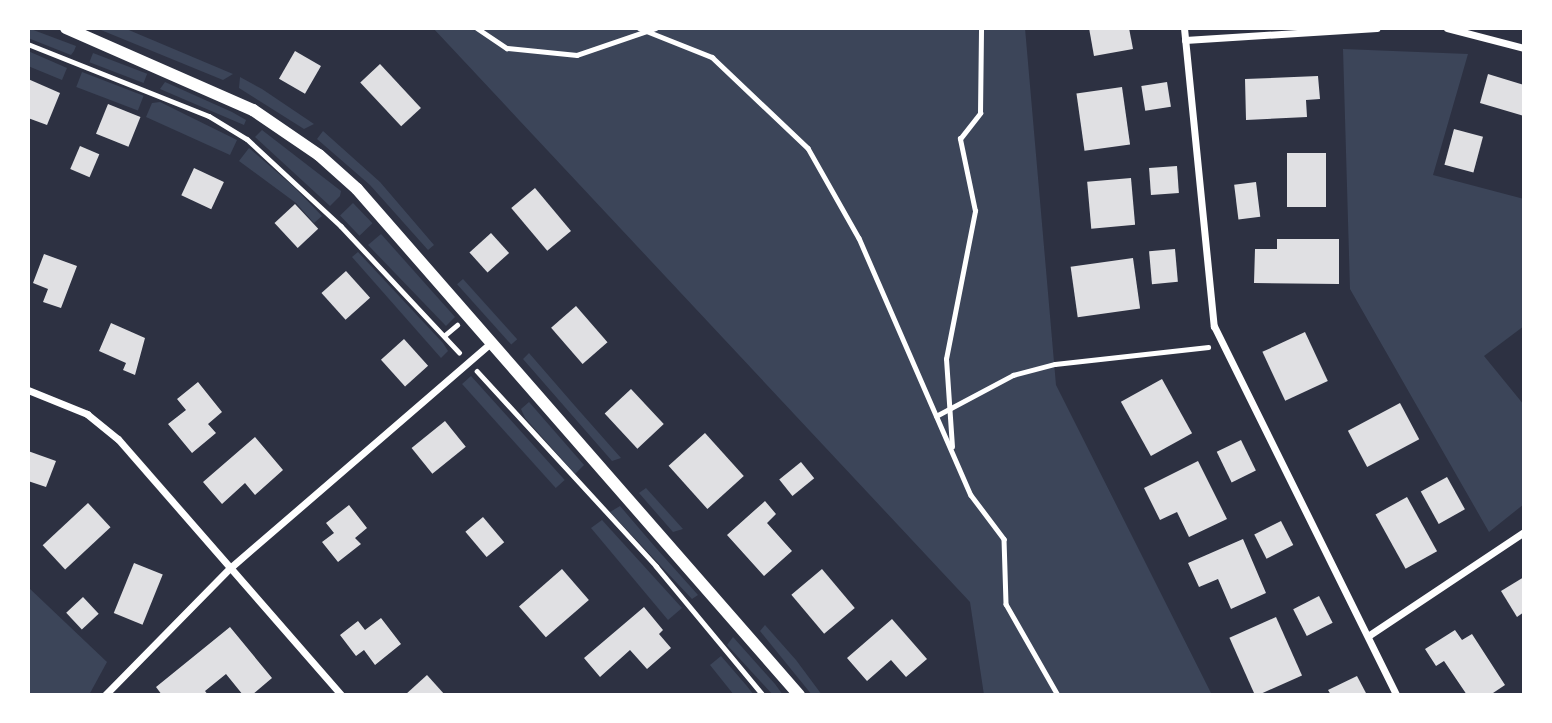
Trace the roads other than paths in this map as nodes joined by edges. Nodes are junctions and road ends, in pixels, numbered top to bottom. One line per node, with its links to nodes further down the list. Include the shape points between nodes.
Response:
1 (65, 28): 7 (street, via 175,72 284,130 357,189)
2 (1184, 28): 5 (street)
3 (1377, 28): 5 (street)
4 (1447, 28): 6 (street)
5 (1185, 40): 11 (street, via 1214,326)
6 (1524, 48)
7 (492, 342): 10 (street); 14 (street)
8 (28, 390): 10 (street, via 87,414 118,439)
9 (1524, 532): 11 (street)
10 (230, 568): 12 (street); 13 (street)
11 (1368, 636): 15 (street)
12 (105, 695)
13 (341, 695)
14 (799, 695)
15 (1396, 695)

